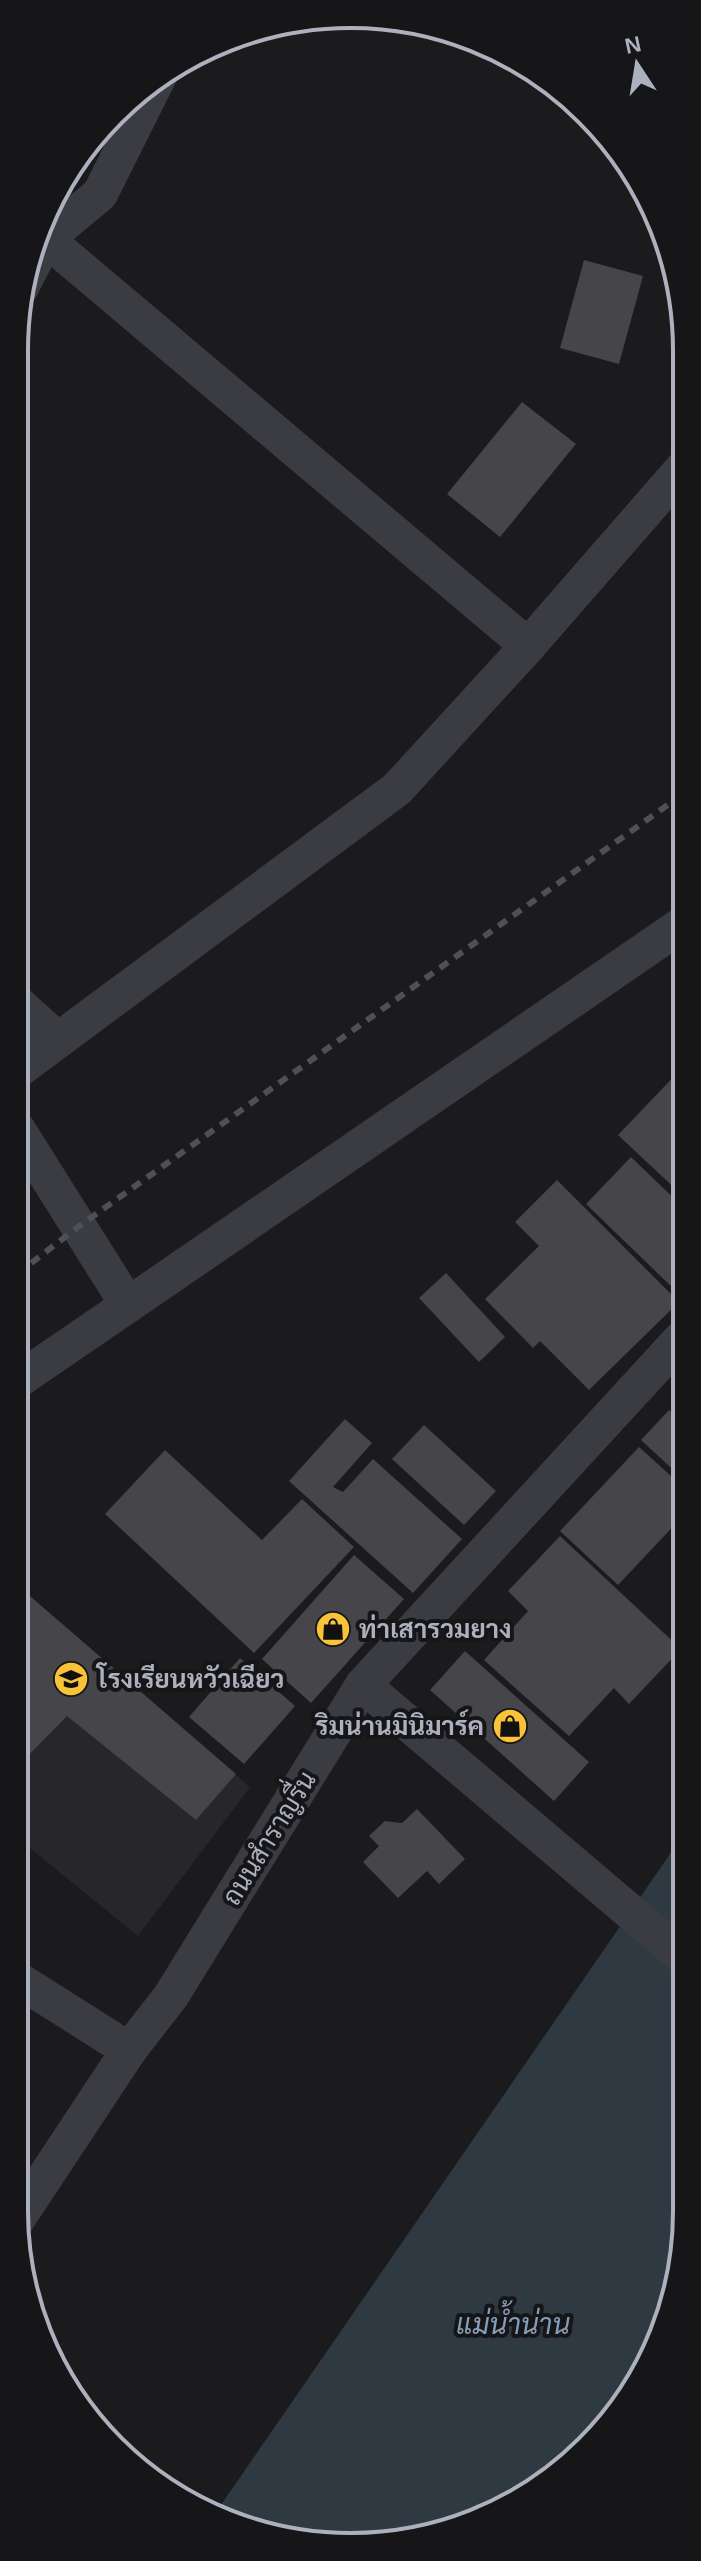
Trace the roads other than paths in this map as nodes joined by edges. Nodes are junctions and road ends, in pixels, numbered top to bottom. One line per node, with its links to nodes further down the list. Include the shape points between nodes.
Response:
1 (146, 101): 2 (street, via 100,194)
2 (49, 236)
3 (48, 240): 5 (street)
4 (673, 480): 5 (street)
5 (528, 646): 8 (street, via 397,789)
6 (673, 931): 11 (street)
7 (28, 1013): 8 (street)
8 (58, 1040): 9 (street)
9 (28, 1062)
10 (28, 1146): 11 (street)
11 (128, 1305): 13 (street)
12 (673, 1348): 14 (street, ถนนสำราญรื่น)
13 (28, 1373)
14 (363, 1685): 15 (street); 17 (street, ถนนสำราญรื่น, via 171,1996)
15 (673, 1948)
16 (28, 1986): 17 (street)
17 (129, 2050): 18 (street, ถนนสำราญรื่น)
18 (28, 2203)

